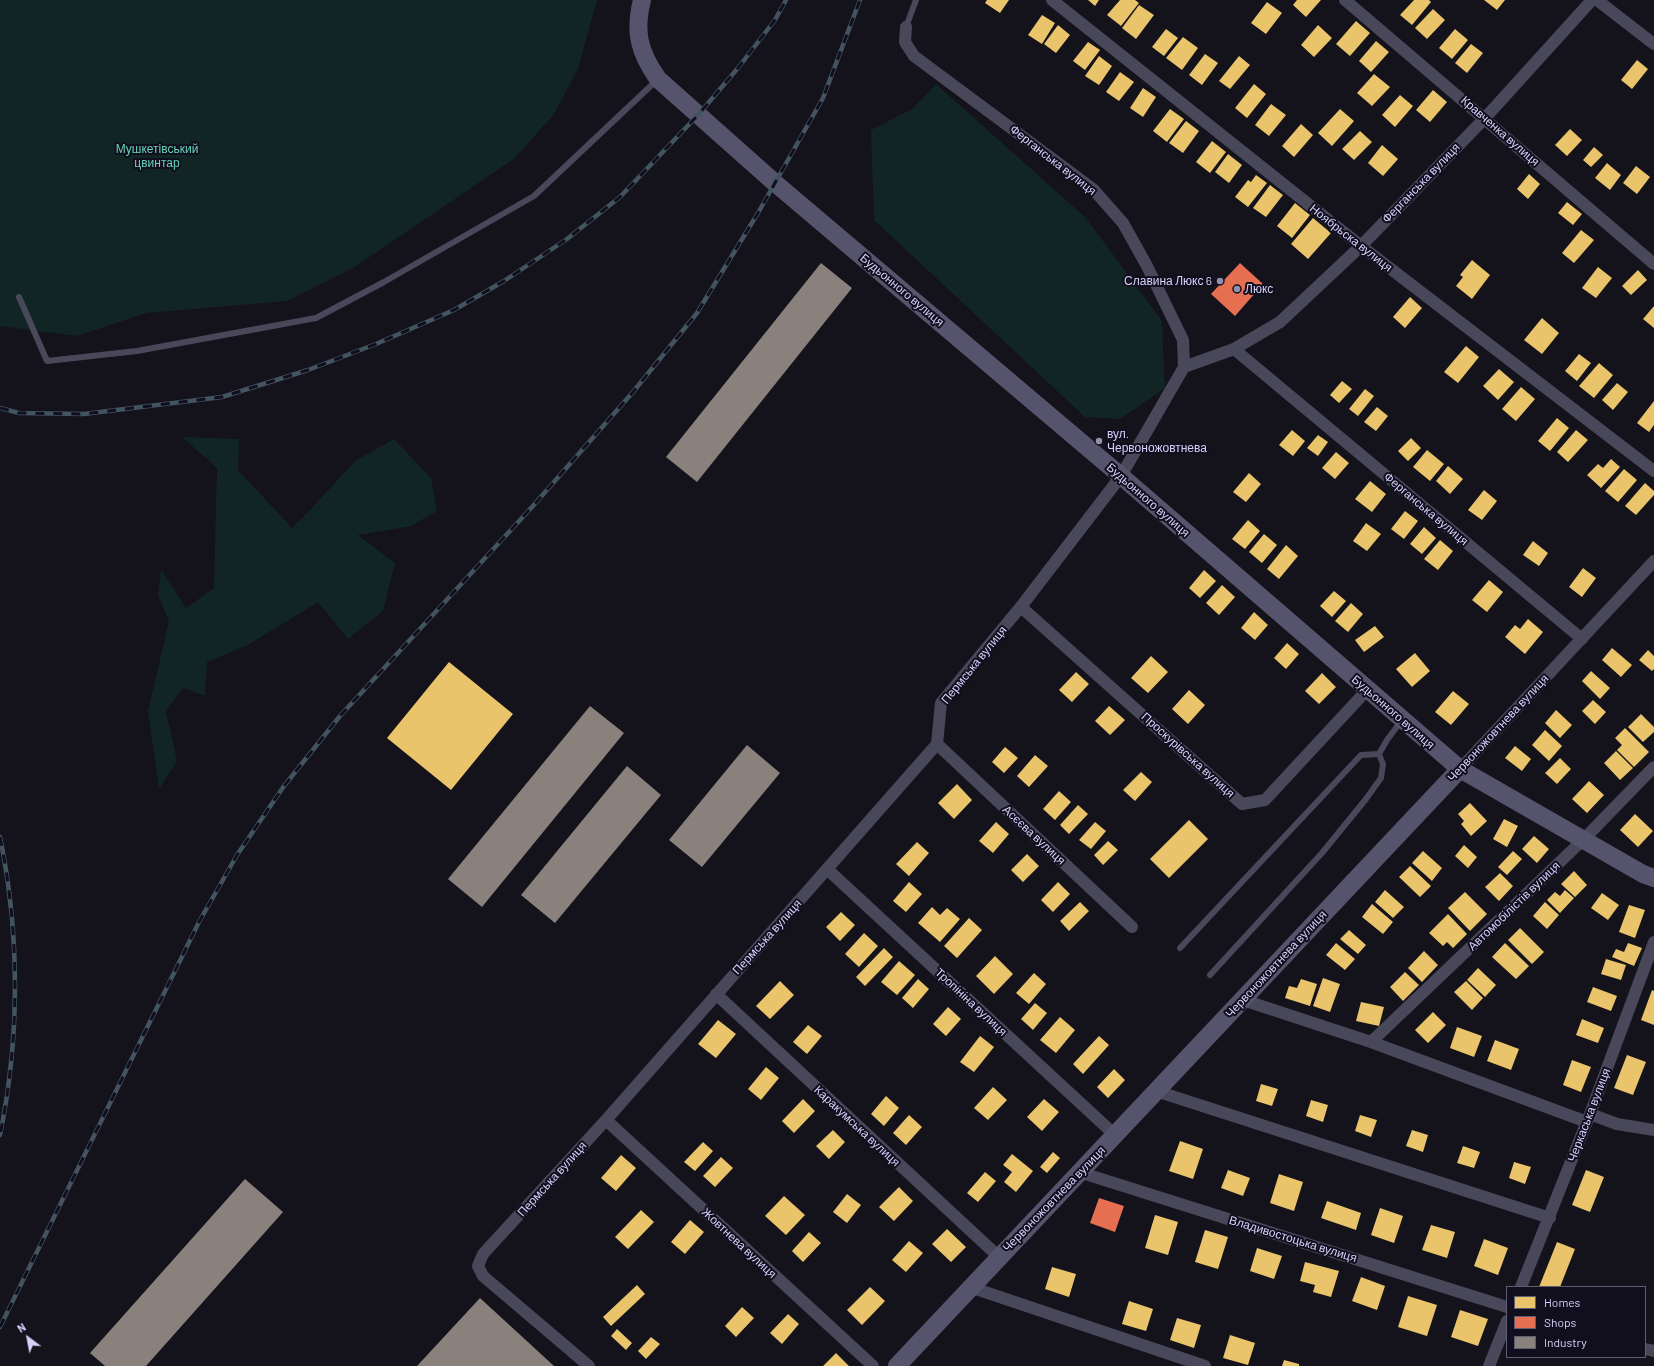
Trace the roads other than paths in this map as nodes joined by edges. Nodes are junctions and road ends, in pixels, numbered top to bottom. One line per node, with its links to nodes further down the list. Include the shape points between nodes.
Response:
1 (642, 0): 9 (main road, Будьонного вулиця, via 638,16 641,49 647,64)
2 (916, 0): 7 (lane)
3 (1052, 0): 11 (street, Ноябрьска вулиця)
4 (1345, 0): 10 (street, Кравченка вулиця)
5 (1592, 0): 10 (street, Ферганська вулиця)
6 (1597, 0): 8 (street)
7 (906, 27): 15 (street, Ферганська вулиця, via 905,42 914,56 1092,188 1123,223 1183,340)
8 (1654, 44)
9 (658, 79): 13 (lane, via 534,196 316,318 137,351 47,361); 17 (main road, Будьонного вулиця, via 775,182)
10 (1485, 118): 11 (street, Ферганська вулиця); 12 (street, Кравченка вулиця)
11 (1360, 246): 14 (street, Ферганська вулиця, via 1280,322); 16 (street, Ноябрьска вулиця)
12 (1654, 264)
13 (20, 297)
14 (1234, 349): 15 (street, Ферганська вулиця); 20 (street, Ферганська вулиця)
15 (1184, 367): 17 (street)
16 (1654, 471)
17 (1121, 476): 19 (street, Пермська вулиця); 21 (main road, Будьонного вулиця)
18 (1654, 561): 20 (street, Червоножовтнева вулиця)
19 (1021, 607): 21 (street, Проскурівська вулиця, via 1242,804 1265,800); 23 (street, Пермська вулиця, via 940,703)
20 (1582, 639): 26 (street, Червоножовтнева вулиця)
21 (1368, 689): 22 (main road, Будьонного вулиця)
22 (1402, 720): 24 (lane); 26 (main road, Будьонного вулиця)
23 (937, 744): 28 (street, Пермська вулиця); 30 (street, Асєєва вулиця)
24 (1379, 754): 32 (lane, via 1361,755); 33 (lane, via 1382,764 1381,778 1366,799 1322,853)
25 (1654, 767): 27 (street, Автомобілістів вулиця)
26 (1460, 769): 27 (main road, Будьонного вулиця); 35 (main road, Червоножовтнева вулиця)
27 (1584, 839): 29 (main road, Будьонного вулиця); 36 (street, Автомобілістів вулиця)
28 (827, 869): 34 (street, Пермська вулиця); 41 (street, Тропініна вулиця)
29 (1654, 878)
30 (1132, 927)
31 (1654, 942): 38 (street, Черкаська вулиця)
32 (1180, 948)
33 (1210, 974)
34 (716, 994): 39 (street, Пермська вулиця); 44 (street, Каракумська вулиця)
35 (1243, 1000): 36 (street); 37 (main road, Червоножовтнева вулиця)
36 (1371, 1042): 38 (street)
37 (1156, 1091): 41 (main road, Червоножовтнева вулиця); 43 (street)
38 (1588, 1118): 40 (street); 43 (street, Черкаська вулиця)
39 (606, 1120): 49 (street, Пермська вулиця, via 483,1254 478,1266 483,1276); 50 (street, Жовтнева вулиця)
40 (1654, 1130)
41 (1115, 1135): 42 (main road, Червоножовтнева вулиця)
42 (1079, 1172): 44 (main road, Червоножовтнева вулиця); 47 (street, Владивостоцька вулиця)
43 (1550, 1218): 45 (street, Черкаська вулиця)
44 (998, 1257): 46 (main road, Червоножовтнева вулиця)
45 (1521, 1286)
46 (970, 1287): 51 (main road, Червоножовтнева вулиця); 52 (street)
47 (1506, 1307)
48 (1506, 1324): 53 (street)
49 (589, 1366)
50 (873, 1366)
51 (897, 1366)
52 (1205, 1366)
53 (1489, 1366)

